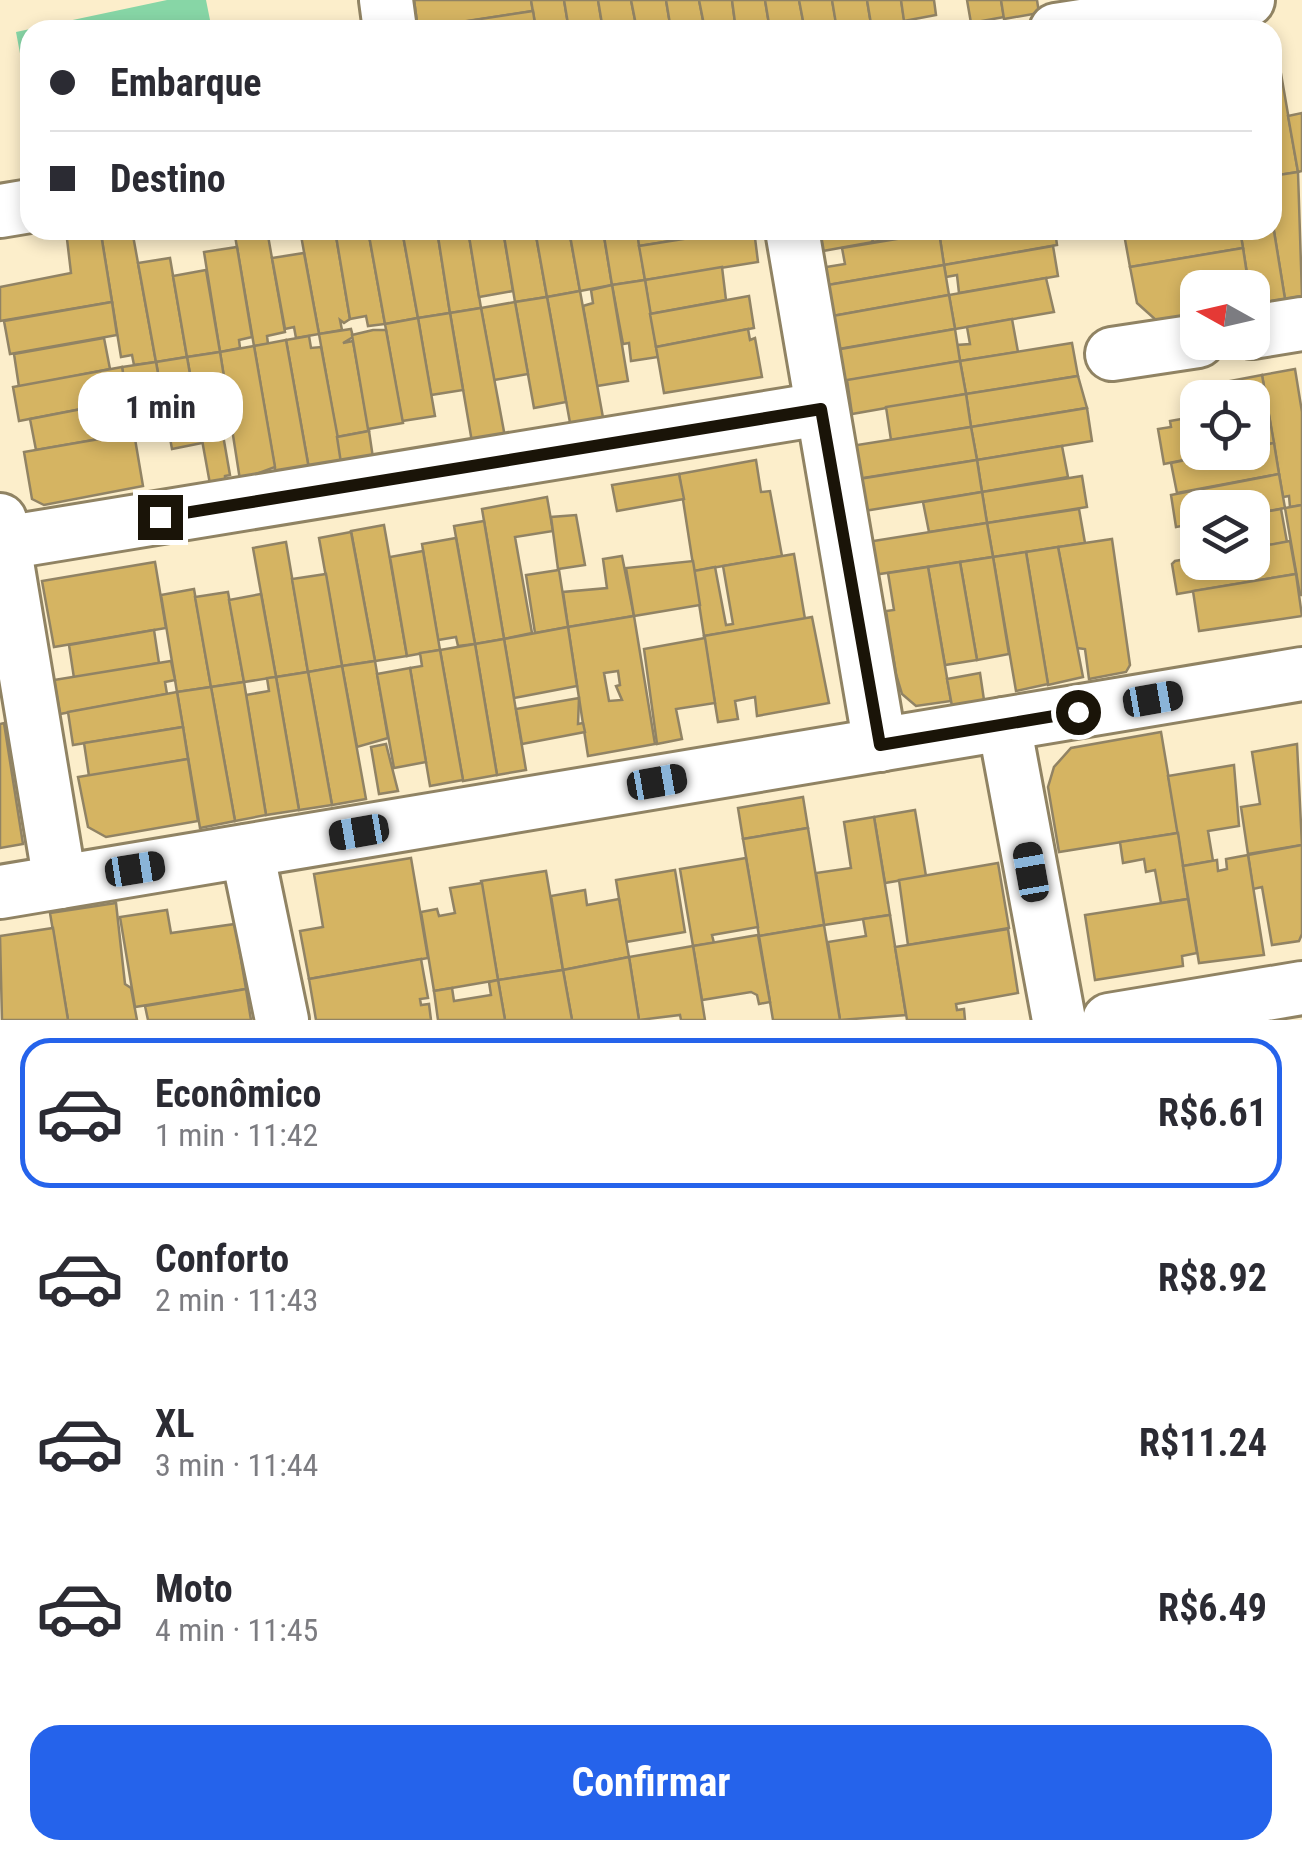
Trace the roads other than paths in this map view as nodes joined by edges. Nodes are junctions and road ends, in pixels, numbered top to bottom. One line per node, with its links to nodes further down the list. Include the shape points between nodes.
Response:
1 (1248, 0): 2 (street)
2 (1120, 20)
3 (794, 240): 8 (street)
4 (1302, 324): 5 (street)
5 (1270, 329)
6 (1180, 343): 7 (street)
7 (1112, 354)
8 (821, 409): 9 (street); 12 (street)
9 (2, 531): 14 (street)
10 (1302, 674): 11 (street)
11 (1004, 724): 12 (street); 18 (street)
12 (880, 745): 13 (street)
13 (248, 851): 14 (street); 17 (street)
14 (60, 882): 15 (street)
15 (0, 892)
16 (1302, 988): 19 (street)
17 (282, 1020)
18 (1059, 1020)
19 (1108, 1020)

